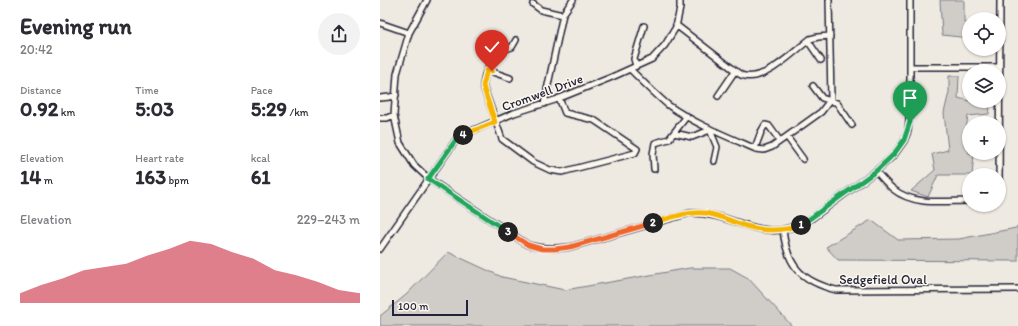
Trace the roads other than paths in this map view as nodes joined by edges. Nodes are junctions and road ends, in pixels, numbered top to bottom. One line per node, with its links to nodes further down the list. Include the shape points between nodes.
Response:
1 (427, 0): 12 (street)
2 (573, 0): 8 (street)
3 (680, 0): 10 (street, Cromwell Drive)
4 (829, 0): 13 (street)
5 (910, 0): 19 (street)
6 (1000, 0): 17 (street)
7 (533, 4): 8 (street, via 541,10)
8 (563, 15): 31 (street)
9 (380, 23): 12 (street)
10 (676, 25): 18 (street, Cromwell Drive, via 665,45 652,59); 23 (street)
11 (644, 26): 18 (street, via 634,59)
12 (409, 33): 26 (street, via 397,74)
13 (830, 36): 15 (street); 30 (street)
14 (516, 40): 22 (street, via 512,47 496,50)
15 (808, 41): 16 (street); 23 (street, via 768,72 746,76)
16 (821, 60)
17 (999, 64)
18 (636, 66): 21 (street, Cromwell Drive)
19 (911, 67): 20 (street); 47 (street, via 908,131 894,154)
20 (962, 67)
21 (630, 69): 29 (street, Cromwell Drive); 34 (street, via 668,104)
22 (487, 70): 24 (street); 36 (street, via 483,86)
23 (735, 71): 27 (street)
24 (510, 78)
25 (813, 86): 30 (street, via 822,98)
26 (396, 95): 28 (street); 33 (street)
27 (718, 96)
28 (380, 98)
29 (559, 98): 31 (street, Cromwell Drive); 36 (street, via 565,113 594,120 637,149 635,153 567,171 550,170 533,162 502,139)
30 (830, 101): 37 (street, via 837,103); 40 (street, via 822,112)
31 (544, 104): 36 (street, Cromwell Drive)
32 (999, 108): 45 (street)
33 (394, 115): 35 (street); 48 (street, via 400,143 414,165)
34 (687, 116): 38 (street); 39 (street)
35 (380, 118)
36 (495, 122): 48 (street, Cromwell Drive, via 458,137)
37 (852, 125)
38 (710, 130): 39 (street, via 692,137); 42 (street); 44 (street, via 716,147)
39 (674, 133): 46 (street, via 669,139 655,143)
40 (787, 137): 41 (street); 43 (street)
41 (780, 141): 42 (street, via 764,150); 42 (street, via 766,125)
42 (754, 148)
43 (803, 159)
44 (714, 161)
45 (999, 168)
46 (654, 169)
47 (876, 171): 49 (street, via 893,190 908,198 927,202); 50 (street, via 806,222)
48 (428, 179): 50 (street, via 528,245 542,249 570,247 690,213 719,216 769,231); 51 (street, Cromwell Drive)
49 (962, 201)
50 (784, 230): 52 (street, Sedgefield Oval, via 788,256 794,266 812,282 829,289)
51 (380, 249)
52 (1018, 289)

